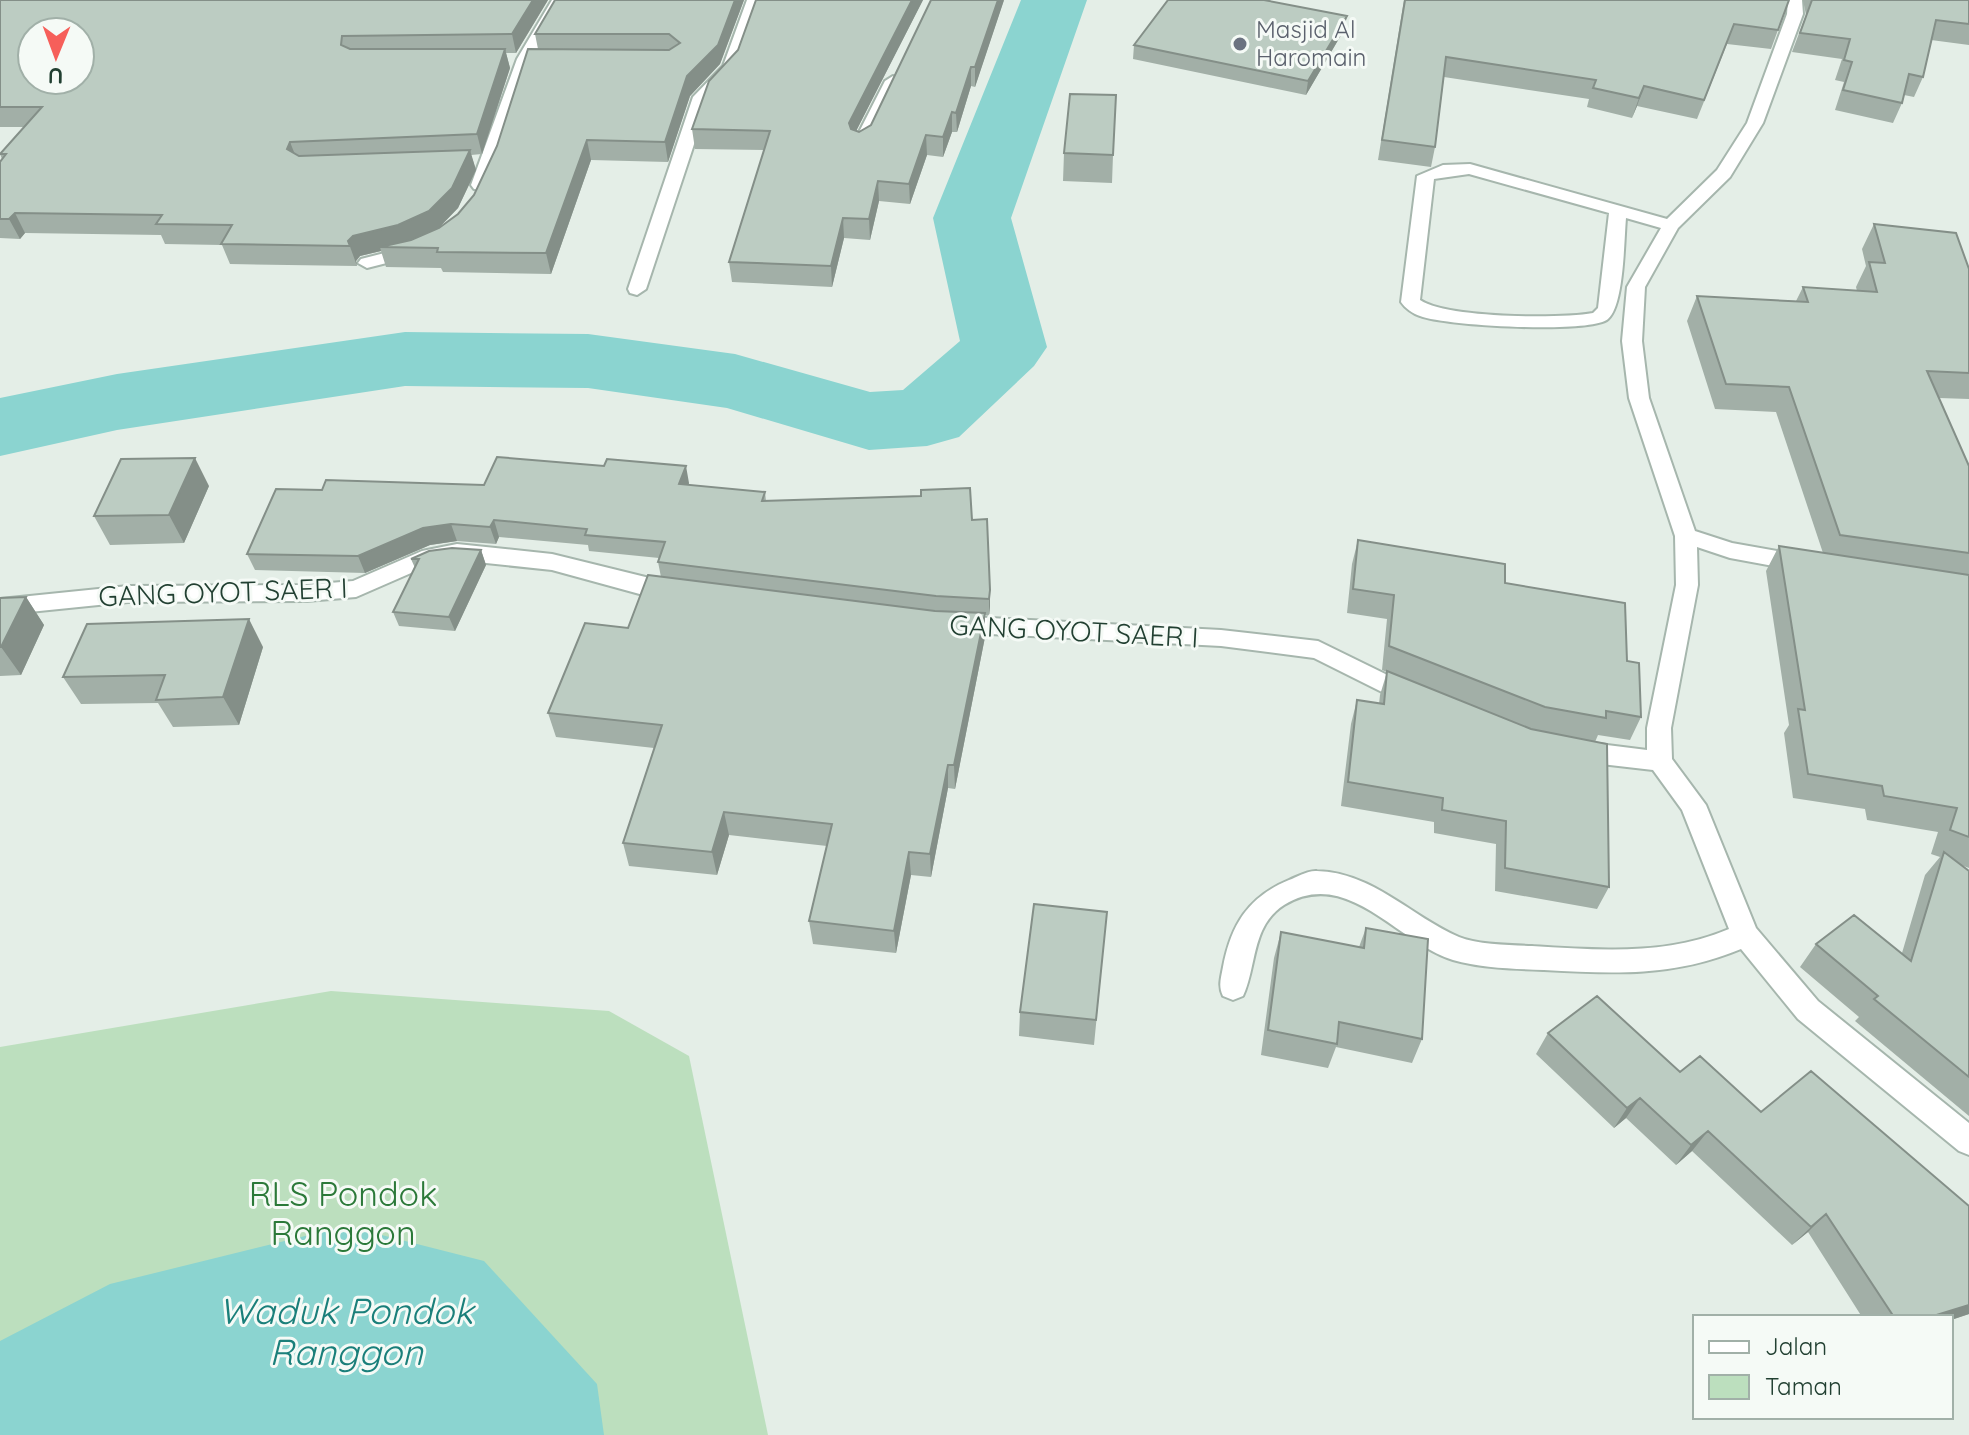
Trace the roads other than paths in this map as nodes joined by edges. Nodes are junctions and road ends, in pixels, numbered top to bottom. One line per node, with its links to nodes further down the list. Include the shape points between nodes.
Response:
1 (559, 0): 6 (street, via 525,59 483,162)
2 (754, 0): 11 (street, via 730,68 699,102)
3 (1795, 0): 8 (street, via 1795,14 1755,123 1724,173)
4 (900, 66): 5 (street)
5 (861, 144)
6 (472, 205)
7 (1618, 210): 7 (street, via 1470,169 1426,176 1410,302 1425,312 1456,319 1599,318 1607,309); 8 (street)
8 (1671, 225): 12 (street, via 1636,287 1632,341 1639,398)
9 (435, 243): 10 (street)
10 (367, 263)
11 (637, 289)
12 (1686, 536): 13 (street); 19 (street, via 1687,585 1659,728)
13 (1827, 569)
14 (694, 594): 15 (street, GANG OYOT SAER I, via 647,588 552,562 457,552 430,556 356,589 128,594)
15 (0, 607)
16 (936, 624): 17 (street, GANG OYOT SAER I, via 1221,638 1318,650)
17 (1427, 703)
18 (1556, 748): 19 (street)
19 (1660, 761): 20 (street, via 1693,805)
20 (1745, 935): 21 (street, via 1705,952 1631,963 1516,957 1456,949 1371,898 1315,881 1273,898 1255,919 1241,944); 22 (street, via 1808,1010)
21 (1233, 988)
22 (1969, 1141)

